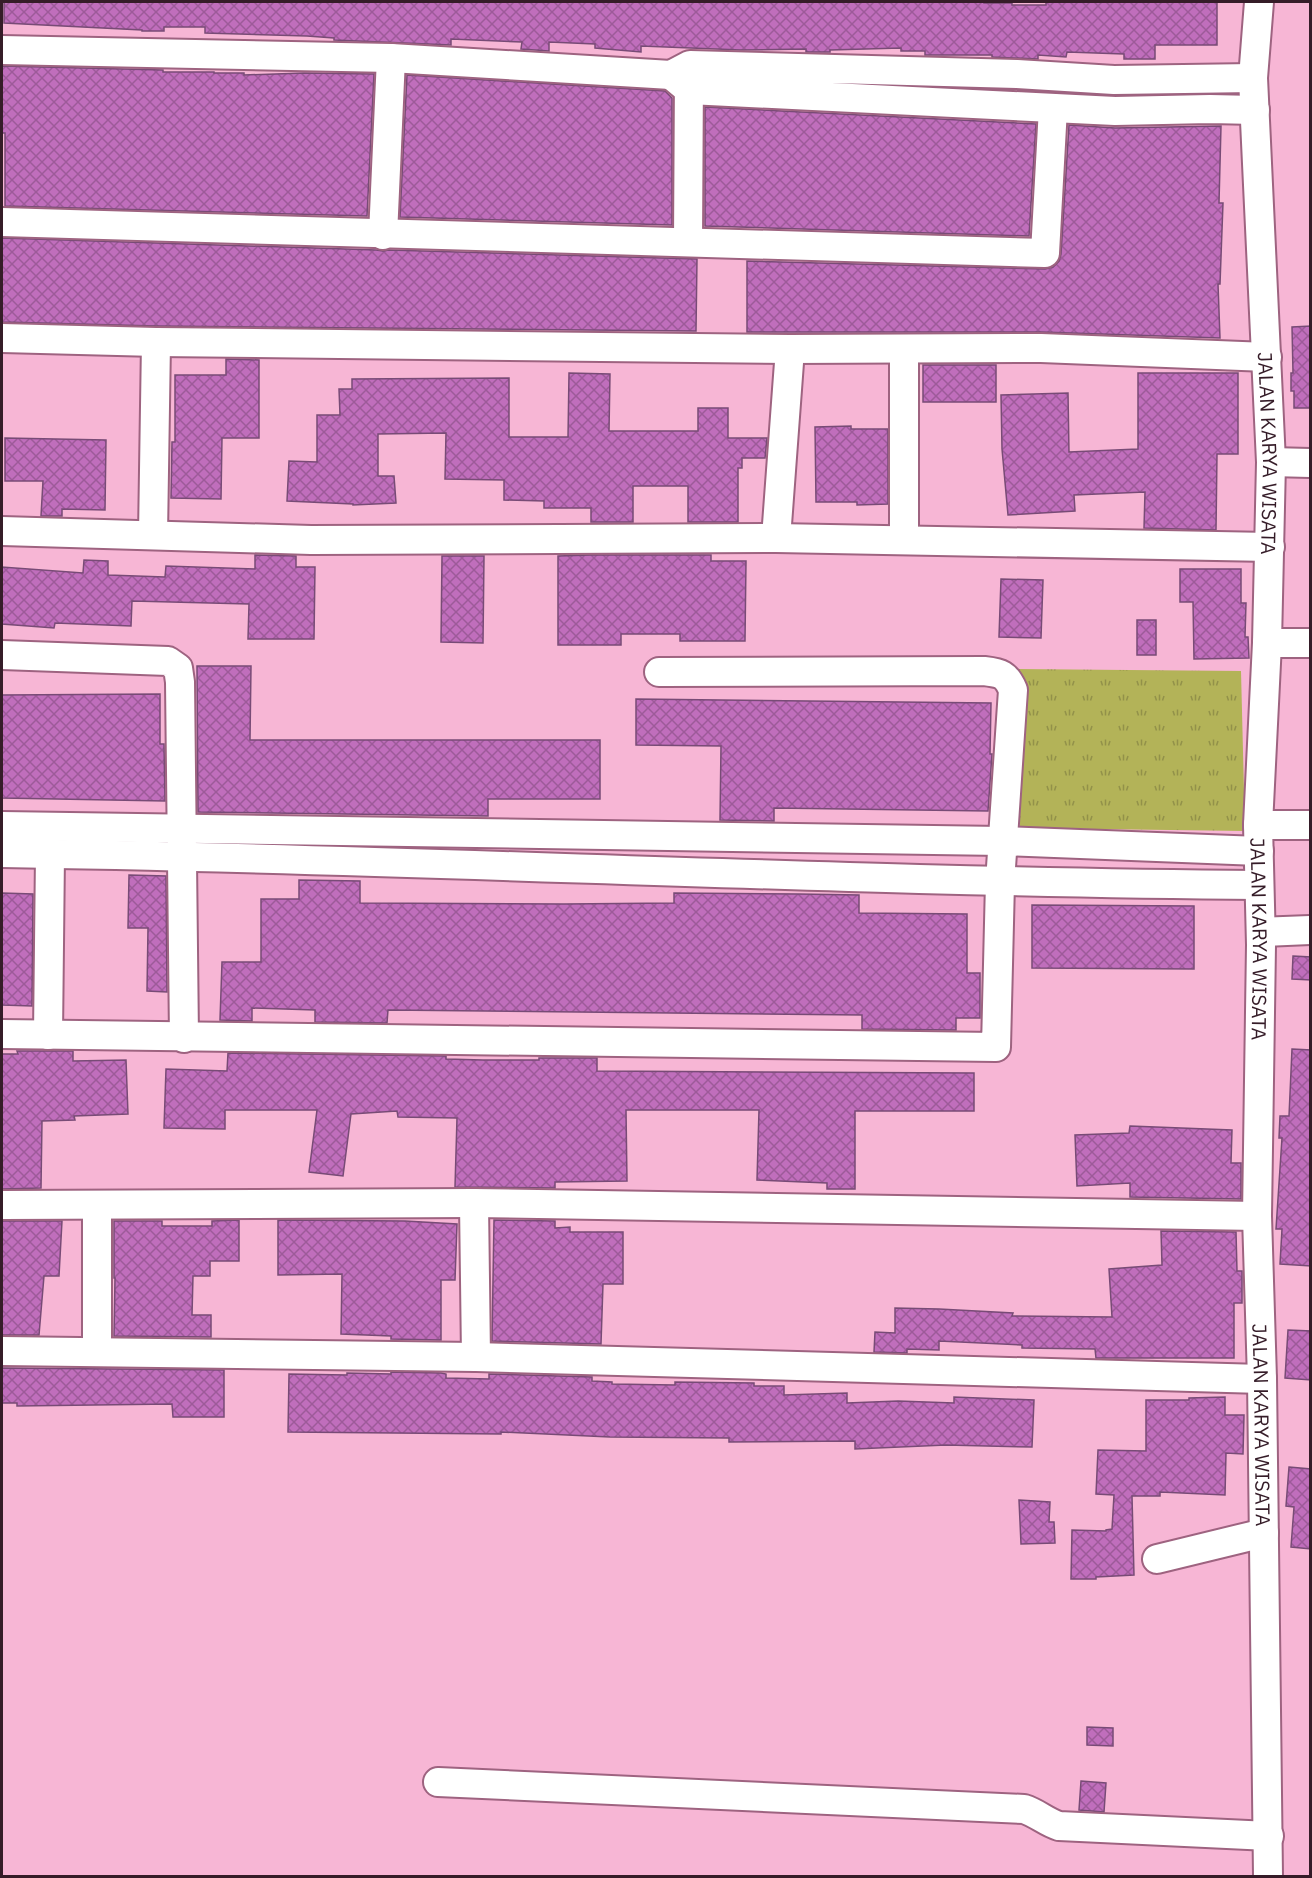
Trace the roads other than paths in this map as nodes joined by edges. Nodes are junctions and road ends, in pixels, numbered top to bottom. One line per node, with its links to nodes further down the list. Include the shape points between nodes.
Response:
1 (1259, 2): 7 (street, JALAN KARYA WISATA)
2 (2, 50): 3 (street)
3 (391, 58): 6 (street); 15 (street)
4 (888, 70): 5 (street); 6 (street); 9 (street)
5 (1017, 74): 8 (street); 10 (street)
6 (683, 76): 9 (street); 16 (street)
7 (1253, 78): 8 (street); 12 (street, JALAN KARYA WISATA)
8 (1114, 80): 13 (street)
9 (888, 101): 10 (street)
10 (1016, 106): 11 (street)
11 (1053, 108): 13 (street); 16 (street, via 1045,253)
12 (1255, 110): 13 (street); 21 (street, JALAN KARYA WISATA)
13 (1115, 111)
14 (2, 222): 15 (street)
15 (383, 235): 16 (street)
16 (688, 241)
17 (2, 338): 18 (street)
18 (156, 342): 19 (street); 25 (street)
19 (790, 349): 20 (street); 26 (street)
20 (904, 350): 21 (street, via 1041,348); 27 (street)
21 (1267, 357): 22 (street, JALAN KARYA WISATA)
22 (1271, 462): 23 (street); 28 (street, JALAN KARYA WISATA)
23 (1311, 463)
24 (2, 531): 25 (street)
25 (153, 535): 26 (street, via 311,540)
26 (776, 538): 27 (street)
27 (904, 539): 28 (street)
28 (1270, 547): 29 (street, JALAN KARYA WISATA)
29 (1267, 643): 30 (street); 35 (street, JALAN KARYA WISATA)
30 (1311, 643)
31 (2, 655): 37 (street, via 168,661 178,668)
32 (659, 672): 36 (street, via 999,673 1008,679 1013,690)
33 (1311, 825): 35 (street)
34 (2, 826): 37 (street)
35 (1259, 838): 36 (street); 41 (street, JALAN KARYA WISATA)
36 (1002, 842): 37 (street); 40 (street)
37 (182, 843): 39 (street); 40 (street); 47 (street)
38 (2, 853): 39 (street)
39 (50, 854): 46 (street)
40 (1000, 882): 41 (street); 47 (street, via 996,1047)
41 (1259, 885): 43 (street, JALAN KARYA WISATA)
42 (1311, 930): 43 (street)
43 (1261, 938): 44 (street); 51 (street, JALAN KARYA WISATA)
44 (1311, 942)
45 (2, 1034): 46 (street)
46 (48, 1035): 47 (street)
47 (184, 1038)
48 (474, 1203): 50 (street); 51 (street); 54 (street)
49 (2, 1205): 50 (street)
50 (97, 1206): 53 (street)
51 (1257, 1216): 55 (street, JALAN KARYA WISATA)
52 (2, 1351): 53 (street)
53 (97, 1351): 54 (street)
54 (476, 1358): 55 (street)
55 (1262, 1380): 56 (street, JALAN KARYA WISATA)
56 (1264, 1533): 57 (street); 59 (street, JALAN KARYA WISATA)
57 (1157, 1559)
58 (438, 1782): 59 (street, via 1024,1809 1059,1826)
59 (1269, 1836): 60 (street, JALAN KARYA WISATA)
60 (1268, 1876)

